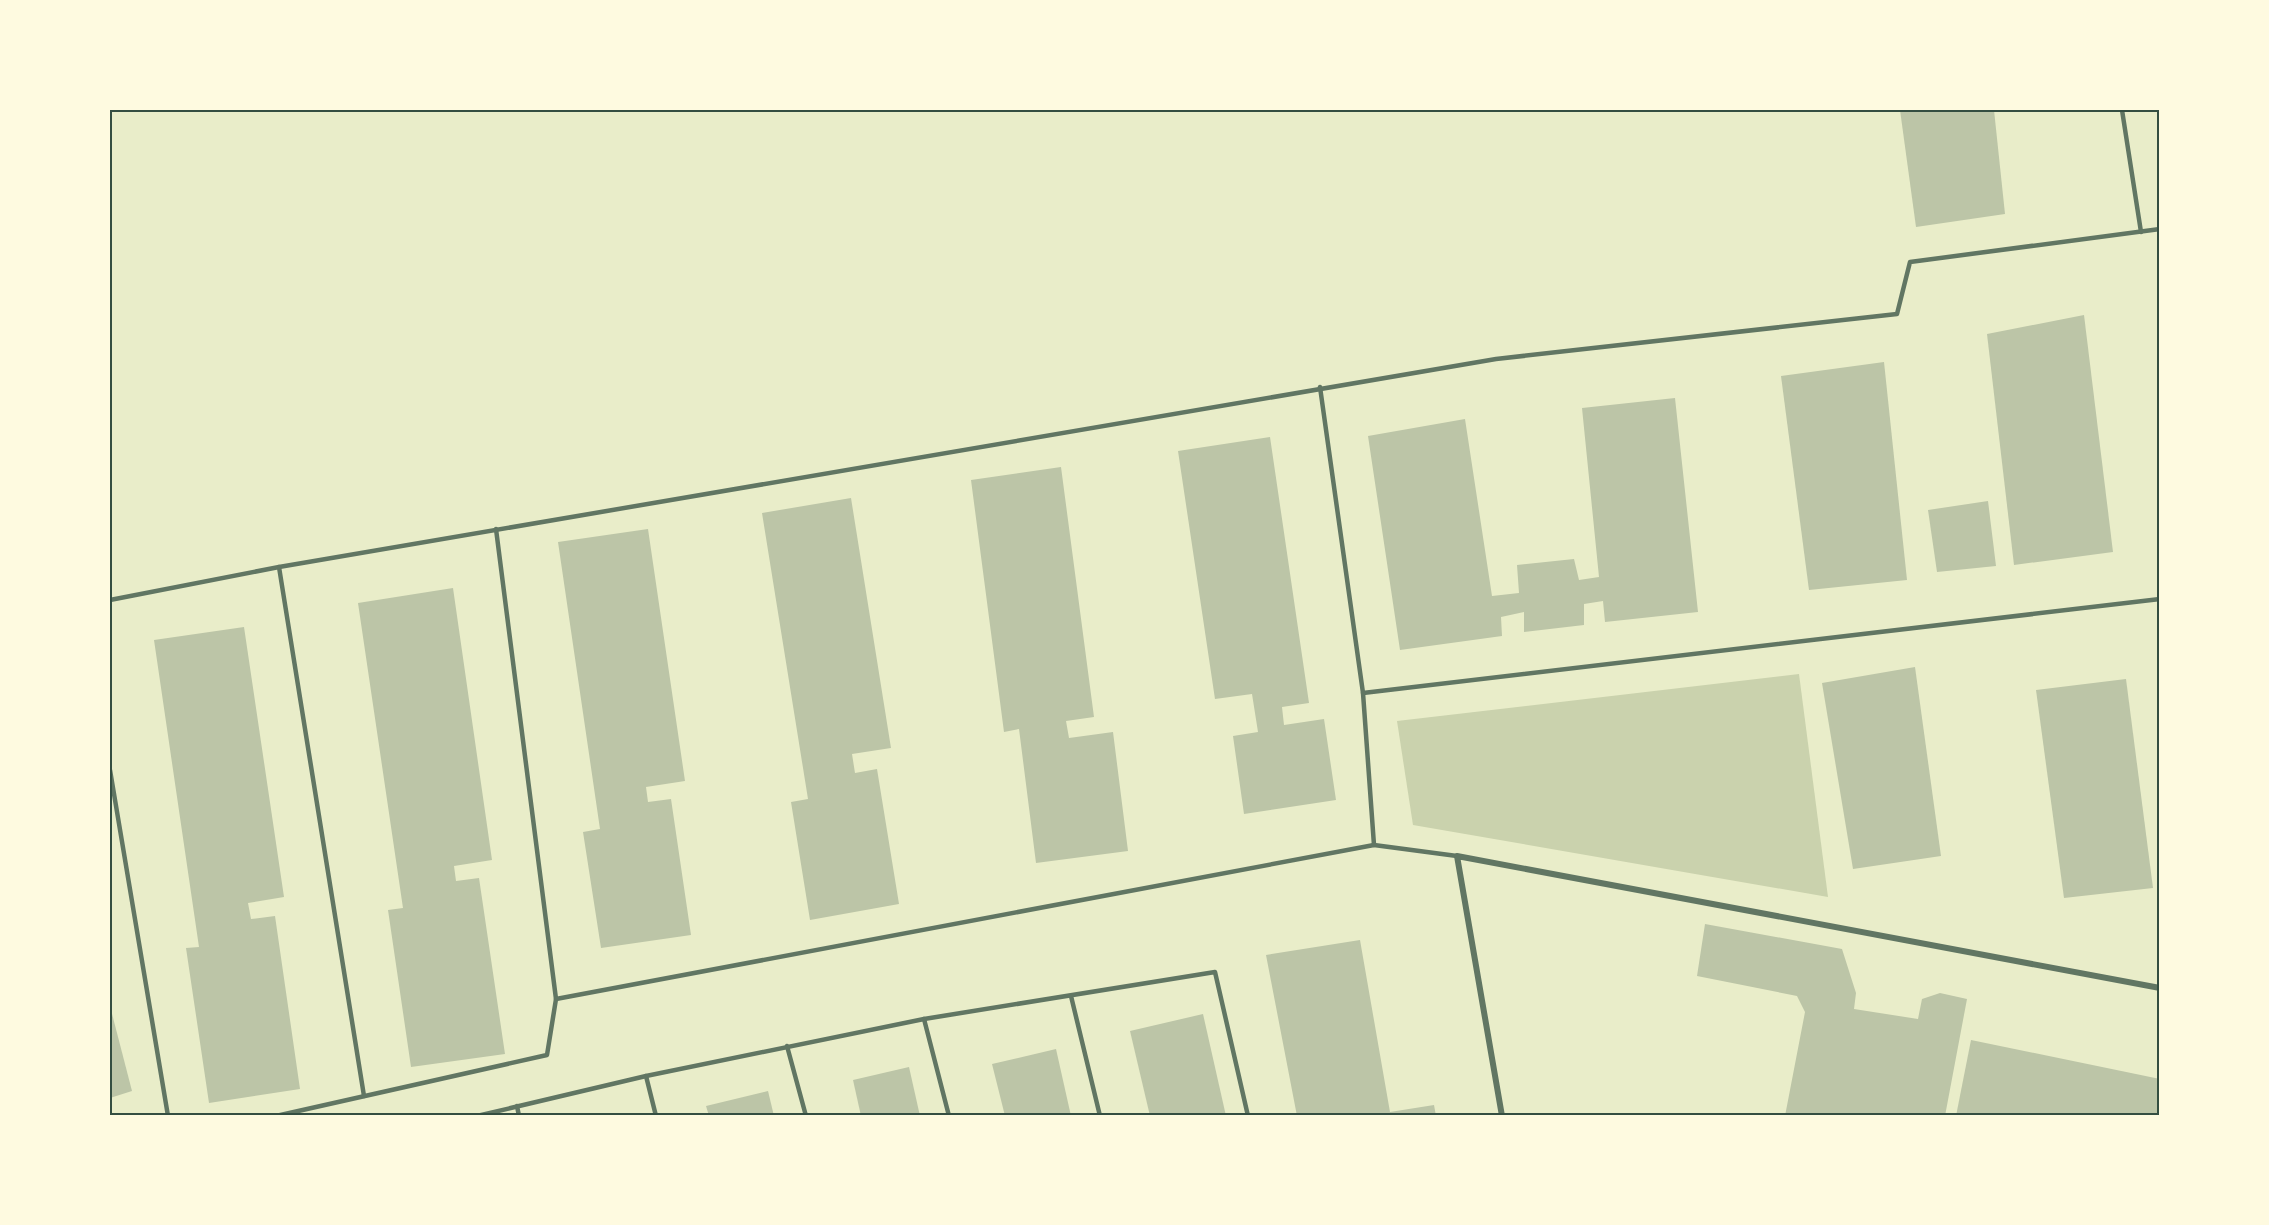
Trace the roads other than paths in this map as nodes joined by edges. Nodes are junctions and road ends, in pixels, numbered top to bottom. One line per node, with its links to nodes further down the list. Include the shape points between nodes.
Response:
1 (2122, 110): 3 (lane)
2 (2160, 229): 3 (lane)
3 (2141, 232): 4 (lane, via 1910,262 1897,314 1496,359)
4 (1320, 387): 5 (lane); 9 (lane)
5 (496, 529): 6 (lane); 15 (lane)
6 (279, 567): 8 (lane); 19 (lane)
7 (2160, 599): 9 (lane)
8 (110, 600)
9 (1363, 693): 11 (lane)
10 (110, 770): 21 (lane)
11 (1374, 845): 12 (lane); 15 (lane)
12 (1457, 856): 13 (street); 30 (street)
13 (2160, 988)
14 (1071, 996): 16 (lane); 28 (lane); 29 (lane, via 1215,972)
15 (556, 999): 19 (lane, via 547,1055)
16 (924, 1019): 17 (lane); 27 (lane)
17 (787, 1046): 18 (lane); 26 (lane)
18 (646, 1076): 20 (lane); 25 (lane)
19 (363, 1096): 22 (lane)
20 (517, 1107): 23 (lane); 24 (lane)
21 (168, 1116)
22 (276, 1116)
23 (477, 1116)
24 (519, 1116)
25 (656, 1116)
26 (806, 1116)
27 (949, 1116)
28 (1100, 1116)
29 (1248, 1116)
30 (1502, 1116)

